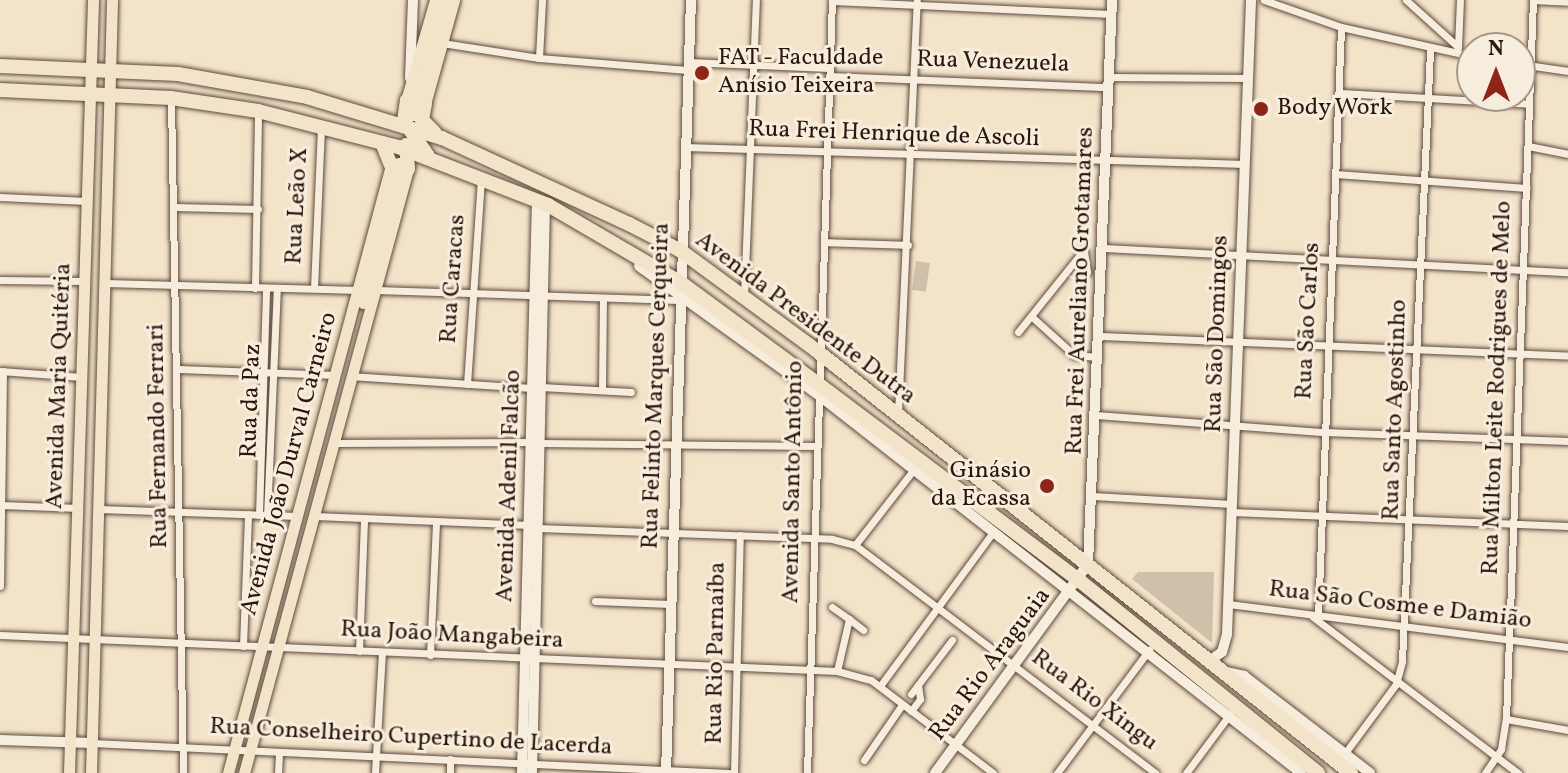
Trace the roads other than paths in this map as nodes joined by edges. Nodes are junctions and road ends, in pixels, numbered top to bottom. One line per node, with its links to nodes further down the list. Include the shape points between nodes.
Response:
1 (93, 0): 21 (main road, Avenida Maria Quitéria)
2 (112, 0): 23 (main road, Avenida Maria Quitéria)
3 (413, 0): 48 (street)
4 (435, 0): 48 (main road)
5 (444, 0): 48 (main road)
6 (454, 0): 26 (main road)
7 (542, 0): 30 (street)
8 (691, 0): 33 (street, Rua Felinto Marques Cerqueira)
9 (756, 0): 31 (street)
10 (832, 0): 17 (street); 38 (street, Avenida Santo Antônio)
11 (1112, 0): 20 (street, Rua Frei Aureliano Grotamares)
12 (1251, 0): 39 (street, Rua São Domingos)
13 (1264, 0): 22 (street)
14 (1406, 0): 27 (street)
15 (1460, 0): 24 (street)
16 (1533, 0): 18 (street); 25 (street, Rua Milton Leite Rodrigues de Melo)
17 (917, 2): 19 (street); 40 (street)
18 (1568, 2)
19 (1016, 4): 20 (street)
20 (1112, 14): 41 (street, Rua Frei Aureliano Grotamares)
21 (92, 27): 23 (main road, via 102,35); 35 (main road, Avenida Maria Quitéria)
22 (1341, 27): 29 (street); 45 (street, Rua São Carlos)
23 (112, 28): 36 (main road, Avenida Maria Quitéria)
24 (1459, 32)
25 (1532, 32)
26 (442, 43): 30 (street, Rua Venezuela); 48 (main road)
27 (1456, 48)
28 (1456, 50): 29 (street)
29 (1430, 51): 47 (street, Rua Santo Agostinho)
30 (539, 58): 33 (street, Rua Venezuela)
31 (753, 64): 33 (street, Rua Venezuela); 38 (street, Rua Venezuela); 58 (street)
32 (0, 66): 35 (highway, Avenida Presidente Dutra)
33 (688, 66): 57 (street, Rua Felinto Marques Cerqueira)
34 (1536, 66): 37 (street)
35 (91, 70): 36 (highway, Avenida Presidente Dutra); 43 (main road, Avenida Maria Quitéria)
36 (110, 70): 44 (main road, Avenida Maria Quitéria); 52 (highway, Avenida Presidente Dutra, via 220,79)
37 (1568, 71)
38 (829, 72): 40 (street, Rua Venezuela); 60 (street, Avenida Santo Antônio)
39 (1248, 78): 41 (street, Rua Venezuela); 65 (street, Rua São Domingos)
40 (914, 80): 41 (street, Rua Venezuela); 62 (street)
41 (1108, 82): 64 (street, Rua Frei Aureliano Grotamares)
42 (0, 90): 43 (highway, Avenida Presidente Dutra)
43 (90, 92): 44 (highway, Avenida Presidente Dutra); 72 (main road, Avenida Maria Quitéria)
44 (109, 93): 46 (highway, Avenida Presidente Dutra); 71 (main road, Avenida Maria Quitéria)
45 (1341, 93): 47 (street); 67 (street, Rua São Carlos)
46 (171, 98): 50 (highway, Avenida Presidente Dutra); 75 (street, Rua Fernando Ferrari)
47 (1430, 98): 49 (street); 69 (street, Rua Santo Agostinho)
48 (415, 99): 52 (highway); 52 (highway); 54 (highway, via 424,127)
49 (1456, 100)
50 (258, 111): 53 (highway, Avenida Presidente Dutra); 76 (street)
51 (1529, 112): 56 (street, Rua Milton Leite Rodrigues de Melo)
52 (394, 122): 54 (highway, Avenida Presidente Dutra); 59 (highway); 63 (highway)
53 (321, 126): 55 (highway, Avenida Presidente Dutra); 94 (street, Rua Leão X)
54 (442, 138): 80 (highway, Avenida Presidente Dutra, via 548,183)
55 (382, 143): 59 (highway, Avenida Presidente Dutra); 66 (highway)
56 (1528, 146): 61 (street); 70 (street, Rua Milton Leite Rodrigues de Melo)
57 (685, 147): 58 (street, Rua Frei Henrique de Ascoli); 80 (street, Rua Felinto Marques Cerqueira)
58 (749, 149): 60 (street, Rua Frei Henrique de Ascoli); 100 (street)
59 (408, 151): 63 (highway, Avenida Presidente Dutra); 66 (highway)
60 (826, 152): 62 (street, Rua Frei Henrique de Ascoli); 77 (street, Avenida Santo Antônio)
61 (1568, 154)
62 (911, 156): 64 (street, Rua Frei Henrique de Ascoli); 78 (street)
63 (431, 159): 66 (highway); 68 (highway, Avenida Presidente Dutra)
64 (1105, 163): 65 (street, Rua Frei Henrique de Ascoli); 79 (street, Rua Frei Aureliano Grotamares)
65 (1245, 164): 81 (street, Rua São Domingos)
66 (399, 169): 95 (main road, Avenida João Durval Carneiro); 96 (main road, Avenida João Durval Carneiro); 114 (main road)
67 (1336, 174): 69 (street); 82 (street, Rua São Carlos)
68 (482, 177): 74 (highway, Avenida Presidente Dutra); 98 (street, Rua Caracas)
69 (1428, 180): 70 (street); 84 (street, Rua Santo Agostinho)
70 (1526, 188): 85 (street, Rua Milton Leite Rodrigues de Melo)
71 (106, 190): 72 (main road); 89 (main road, Avenida Maria Quitéria)
72 (87, 196): 73 (street); 88 (main road, Avenida Maria Quitéria)
73 (0, 197)
74 (543, 203): 97 (highway, Avenida Presidente Dutra); 99 (street, Avenida Adenil Falcão)
75 (175, 207): 76 (street); 90 (street, Rua Fernando Ferrari)
76 (258, 209): 91 (street)
77 (824, 242): 78 (street); 108 (street, Avenida Santo Antônio)
78 (908, 245): 126 (street)
79 (1103, 248): 81 (street); 104 (street, Rua Frei Aureliano Grotamares)
80 (681, 251): 97 (street, Rua Felinto Marques Cerqueira); 100 (highway, Avenida Presidente Dutra)
81 (1240, 254): 82 (street); 105 (street, Rua São Domingos)
82 (1332, 259): 84 (street); 106 (street, Rua São Carlos)
83 (1075, 261): 102 (street)
84 (1422, 263): 85 (street); 107 (street, Rua Santo Agostinho)
85 (1520, 270): 86 (street); 109 (street, Rua Milton Leite Rodrigues de Melo)
86 (1568, 272)
87 (0, 280): 88 (street)
88 (85, 281): 117 (main road, Avenida Maria Quitéria)
89 (105, 283): 90 (street); 142 (main road, Avenida Maria Quitéria)
90 (176, 285): 91 (street); 112 (street, Rua Fernando Ferrari)
91 (255, 288): 92 (street)
92 (266, 288): 93 (street); 115 (street, Rua da Paz)
93 (277, 288): 94 (street); 116 (street, Rua da Paz)
94 (314, 288): 95 (street)
95 (359, 290): 114 (main road, Avenida João Durval Carneiro)
96 (376, 290): 98 (street); 114 (main road, Avenida João Durval Carneiro)
97 (679, 291): 101 (street); 120 (highway, Avenida Presidente Dutra); 134 (street, Rua Felinto Marques Cerqueira)
98 (474, 292): 99 (street); 118 (street, Rua Caracas)
99 (540, 296): 101 (street); 119 (street, Avenida Adenil Falcão)
100 (744, 296): 108 (highway, Avenida Presidente Dutra)
101 (603, 298): 121 (street)
102 (1031, 316): 103 (street); 111 (street, via 1074,355)
103 (1018, 332)
104 (1099, 336): 105 (street); 111 (street, Rua Frei Aureliano Grotamares)
105 (1238, 342): 106 (street); 127 (street, Rua São Domingos)
106 (1329, 347): 107 (street); 128 (street, Rua São Carlos)
107 (1418, 350): 109 (street); 129 (street, Rua Santo Agostinho)
108 (817, 351): 120 (street, Avenida Santo Antônio); 126 (highway, Avenida Presidente Dutra)
109 (1520, 355): 110 (street); 130 (street, Rua Milton Leite Rodrigues de Melo)
110 (1568, 356)
111 (1098, 357): 125 (street, Rua Frei Aureliano Grotamares)
112 (179, 369): 115 (street); 143 (street, Rua Fernando Ferrari)
113 (1, 371): 117 (street); 139 (street)
114 (345, 372): 116 (street); 118 (street); 132 (main road, Avenida João Durval Carneiro); 146 (main road, Avenida João Durval Carneiro)
115 (262, 373): 116 (street); 123 (street, Rua da Paz)
116 (273, 374): 124 (street, Rua da Paz)
117 (83, 377): 140 (main road, Avenida Maria Quitéria)
118 (467, 384): 119 (street)
119 (537, 388): 121 (street); 133 (street, Avenida Adenil Falcão)
120 (817, 388): 135 (street, Avenida Santo Antônio); 136 (highway, Avenida Presidente Dutra)
121 (602, 390): 122 (street)
122 (631, 392)
123 (261, 408): 124 (street); 145 (street, Rua da Paz)
124 (271, 409): 145 (street, Rua da Paz)
125 (1096, 415): 127 (street); 138 (street, Rua Frei Aureliano Grotamares)
126 (897, 416): 161 (highway, Avenida Presidente Dutra)
127 (1236, 424): 128 (street); 141 (street, Rua São Domingos)
128 (1324, 432): 129 (street); 148 (street, Rua São Carlos)
129 (1415, 435): 130 (street); 150 (street, Rua Santo Agostinho)
130 (1517, 439): 131 (street); 152 (street, Rua Milton Leite Rodrigues de Melo)
131 (1568, 441)
132 (335, 443): 133 (street); 147 (main road, Avenida João Durval Carneiro)
133 (535, 443): 134 (street); 153 (street, Avenida Adenil Falcão)
134 (676, 444): 135 (street); 156 (street, Rua Felinto Marques Cerqueira)
135 (815, 446): 158 (street, Avenida Santo Antônio)
136 (916, 466): 137 (highway, Avenida Presidente Dutra); 159 (street)
137 (953, 492): 155 (street, Avenida Presidente Dutra); 160 (highway, Avenida Presidente Dutra)
138 (1093, 496): 141 (street); 161 (street, Rua Frei Aureliano Grotamares)
139 (2, 505): 140 (street); 162 (street)
140 (79, 508): 175 (main road, Avenida Maria Quitéria)
141 (1232, 508): 148 (street); 166 (street, Rua São Domingos)
142 (99, 509): 143 (street); 176 (main road, Avenida Maria Quitéria)
143 (180, 511): 144 (street); 179 (street, Rua Fernando Ferrari)
144 (248, 514): 145 (street); 180 (street)
145 (263, 515): 146 (street)
146 (301, 516): 181 (main road, Avenida João Durval Carneiro)
147 (315, 516): 149 (street); 182 (main road, Avenida João Durval Carneiro)
148 (1321, 516): 150 (street); 169 (street, Rua São Carlos)
149 (364, 518): 151 (street); 185 (street)
150 (1412, 519): 152 (street); 171 (street, Rua Santo Agostinho)
151 (436, 522): 153 (street); 187 (street)
152 (1514, 524): 154 (street); 177 (street, Rua Milton Leite Rodrigues de Melo)
153 (534, 526): 156 (street); 188 (street, Avenida Adenil Falcão)
154 (1568, 526)
155 (994, 531): 160 (street, Avenida Presidente Dutra); 167 (street)
156 (673, 533): 157 (street); 165 (street, Rua Felinto Marques Cerqueira)
157 (740, 535): 158 (street); 191 (street, Rua Rio Parnaíba)
158 (812, 541): 159 (street); 193 (street, Avenida Santo Antônio)
159 (855, 545): 167 (street, Rua Rio Xingu)
160 (1032, 553): 163 (highway, Avenida Presidente Dutra)
161 (1088, 564): 163 (street, Rua Frei Aureliano Grotamares); 192 (highway, Avenida Presidente Dutra)
162 (0, 586)
163 (1076, 586): 173 (highway, Avenida Presidente Dutra); 190 (street, Rua Rio Araguaia)
164 (595, 601): 165 (street)
165 (670, 604): 189 (street, Rua Felinto Marques Cerqueira)
166 (1228, 604): 169 (street, Rua São Cosme e Damião); 192 (street, Rua São Domingos, via 1224,647)
167 (937, 606): 190 (street, Rua Rio Xingu); 198 (street)
168 (832, 607): 170 (street)
169 (1314, 616): 171 (street, Rua São Cosme e Damião); 196 (street)
170 (849, 619): 172 (street); 194 (street)
171 (1405, 624): 177 (street, Rua São Cosme e Damião); 196 (street, Rua Santo Agostinho)
172 (863, 630)
173 (1134, 632): 184 (street, Avenida Presidente Dutra); 200 (highway, Avenida Presidente Dutra)
174 (0, 635): 175 (street)
175 (75, 638): 176 (street, Rua João Mangabeira); 209 (main road, Avenida Maria Quitéria)
176 (94, 639): 179 (street, Rua João Mangabeira); 210 (main road, Avenida Maria Quitéria)
177 (1509, 639): 183 (street, Rua São Cosme e Damião); 204 (street, Rua Milton Leite Rodrigues de Melo)
178 (952, 640): 197 (street)
179 (182, 643): 180 (street, Rua João Mangabeira); 212 (street, Rua Fernando Ferrari)
180 (243, 646): 181 (street, Rua João Mangabeira)
181 (264, 647): 182 (street, Rua João Mangabeira); 213 (main road, Avenida João Durval Carneiro)
182 (279, 647): 185 (street, Rua João Mangabeira); 214 (main road, Avenida João Durval Carneiro)
183 (1568, 647)
184 (1149, 649): 195 (street, Avenida Presidente Dutra); 206 (street)
185 (359, 651): 186 (street, Rua João Mangabeira)
186 (382, 652): 187 (street, Rua João Mangabeira); 217 (street)
187 (430, 655): 188 (street, Rua João Mangabeira)
188 (529, 660): 189 (street, Rua João Mangabeira); 221 (street, Avenida Adenil Falcão)
189 (668, 665): 191 (street, Rua João Mangabeira); 223 (street, Rua Felinto Marques Cerqueira)
190 (1013, 665): 206 (street, Rua Rio Xingu); 211 (street, Rua Rio Araguaia)
191 (736, 667): 193 (street, Rua João Mangabeira); 233 (street, Rua Rio Parnaíba)
192 (1214, 667): 205 (highway, Avenida Presidente Dutra)
193 (809, 670): 194 (street, Rua João Mangabeira); 234 (street, Avenida Santo Antônio)
194 (837, 671): 198 (street, Rua João Mangabeira)
195 (1182, 676): 200 (highway); 203 (street, Avenida Presidente Dutra)
196 (1396, 684): 216 (street, Rua Santo Agostinho); 218 (street)
197 (918, 685): 199 (street); 202 (street, via 920,699)
198 (880, 686): 201 (street)
199 (911, 694)
200 (1219, 696): 224 (highway, Avenida Presidente Dutra)
201 (902, 705): 202 (street); 220 (street)
202 (911, 711): 211 (street)
203 (1230, 714): 224 (street, Avenida Presidente Dutra); 239 (street)
204 (1506, 719): 207 (street); 218 (street, Rua Milton Leite Rodrigues de Melo)
205 (1292, 720): 216 (street); 240 (highway, Avenida Presidente Dutra)
206 (1093, 724): 237 (street); 238 (street, Rua Rio Xingu)
207 (1568, 730)
208 (0, 740): 209 (street)
209 (70, 743): 210 (street); 225 (main road, Avenida Maria Quitéria)
210 (92, 743): 212 (street, Rua Conselheiro Cupertino de Lacerda); 226 (main road, Avenida Maria Quitéria)
211 (955, 746): 235 (street, Rua Rio Araguaia); 236 (street)
212 (183, 747): 213 (street, Rua Conselheiro Cupertino de Lacerda); 227 (street, Rua Fernando Ferrari)
213 (235, 749): 214 (street, Rua Conselheiro Cupertino de Lacerda); 228 (main road, Avenida João Durval Carneiro)
214 (251, 750): 215 (street, Rua Conselheiro Cupertino de Lacerda); 229 (main road, Avenida João Durval Carneiro)
215 (279, 752): 217 (street, Rua Conselheiro Cupertino de Lacerda); 230 (street)
216 (1345, 753): 241 (street)
217 (376, 755): 219 (street, Rua Conselheiro Cupertino de Lacerda); 231 (street)
218 (1496, 758): 242 (street, Rua Milton Leite Rodrigues de Melo); 243 (street)
219 (450, 759): 221 (street, Rua Conselheiro Cupertino de Lacerda); 232 (street)
220 (864, 760)
221 (527, 768): 222 (street, Rua Conselheiro Cupertino de Lacerda)
222 (602, 770): 223 (street, Rua Conselheiro Cupertino de Lacerda)
223 (666, 772): 233 (street, Rua Conselheiro Cupertino de Lacerda)
224 (1312, 772)
225 (69, 773)
226 (91, 773)
227 (183, 773)
228 (228, 773)
229 (244, 773)
230 (278, 773)
231 (375, 773)
232 (450, 773)
233 (731, 773)
234 (807, 773)
235 (935, 773)
236 (993, 773)
237 (1057, 773)
238 (1155, 773)
239 (1186, 773)
240 (1351, 773)
241 (1370, 773)
242 (1485, 773)
243 (1518, 773)

